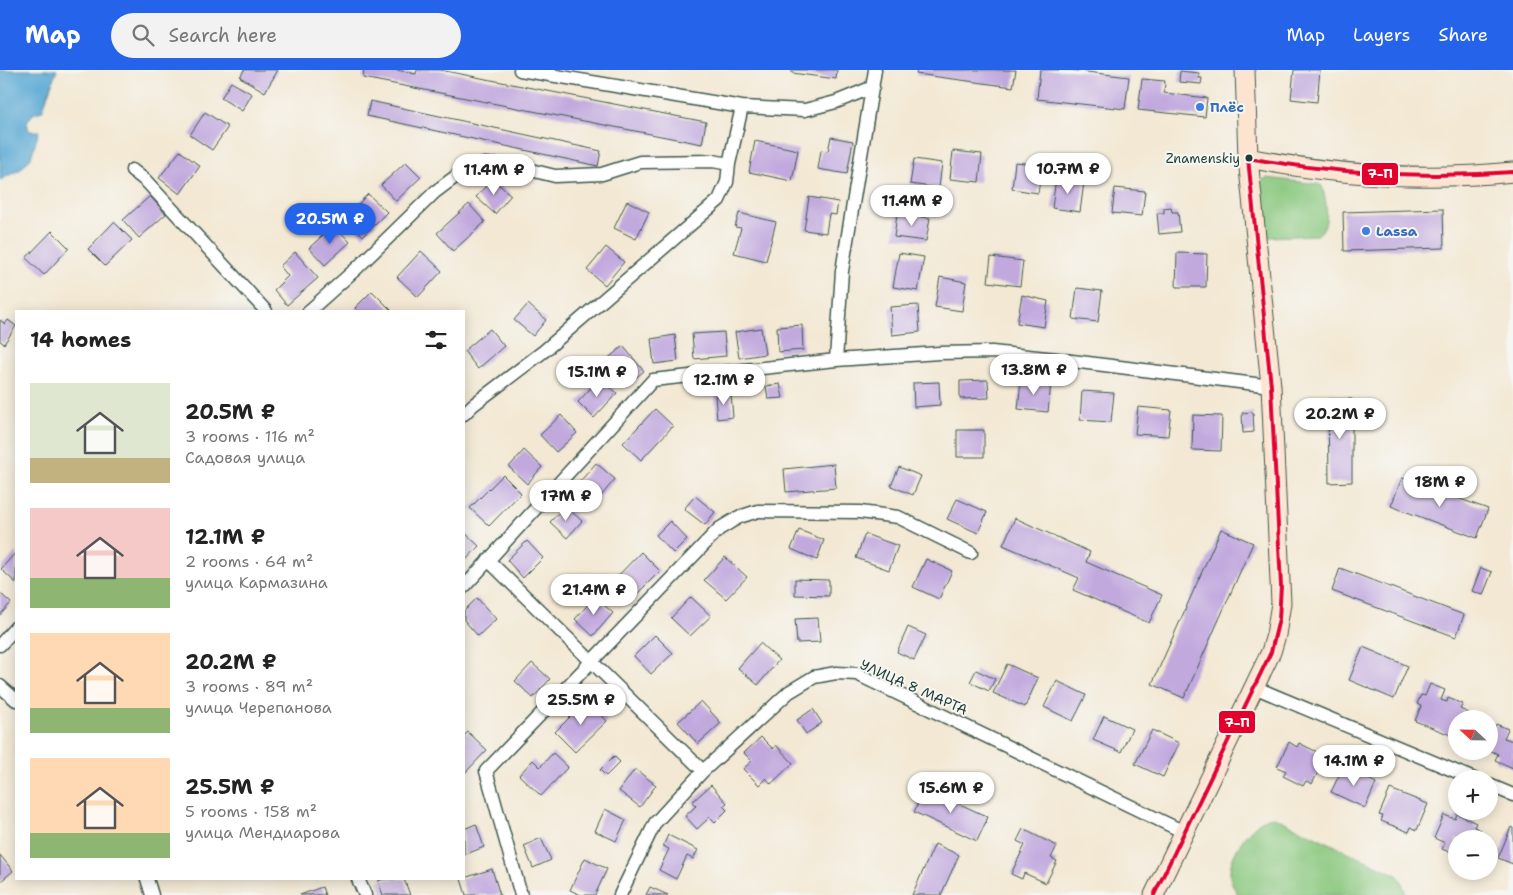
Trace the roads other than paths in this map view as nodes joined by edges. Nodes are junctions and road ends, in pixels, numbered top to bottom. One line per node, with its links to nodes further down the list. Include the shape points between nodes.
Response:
1 (520, 70): 5 (street)
2 (875, 70): 4 (street)
3 (1245, 70): 6 (main road)
4 (873, 87): 5 (street, via 805,110); 12 (street, via 842,272)
5 (742, 108): 7 (street)
6 (1248, 158): 9 (main road, via 1330,172 1436,177); 13 (main road)
7 (729, 164): 11 (street, via 640,162 602,174 555,176 514,166 484,164 463,171 435,192); 14 (street, via 727,182 719,200 551,345)
8 (132, 170): 10 (street, via 146,181)
9 (1513, 172)
10 (265, 310)
11 (310, 310)
12 (836, 360): 13 (street, via 992,352); 16 (street, via 653,380)
13 (1271, 386): 22 (main road, via 1282,603 1271,652)
14 (465, 413)
15 (971, 553): 20 (street, via 898,517 860,512 758,511 718,529)
16 (488, 560): 17 (street); 20 (street)
17 (465, 586)
18 (15, 628): 19 (street)
19 (0, 644)
20 (591, 662): 25 (street); 33 (street, via 486,771)
21 (0, 686): 23 (street)
22 (1254, 687): 24 (street); 28 (main road)
23 (15, 699)
24 (1452, 770)
25 (703, 771): 28 (street, УЛИЦА 8 МАРТА, via 789,692 814,677 856,674); 34 (street, УЛИЦА 8 МАРТА, via 655,824)
26 (1498, 789): 27 (street)
27 (1513, 795)
28 (1184, 832): 35 (main road)
29 (147, 880): 31 (street)
30 (358, 880): 32 (street)
31 (152, 895)
32 (365, 895)
33 (521, 895)
34 (620, 895)
35 (1154, 895)

